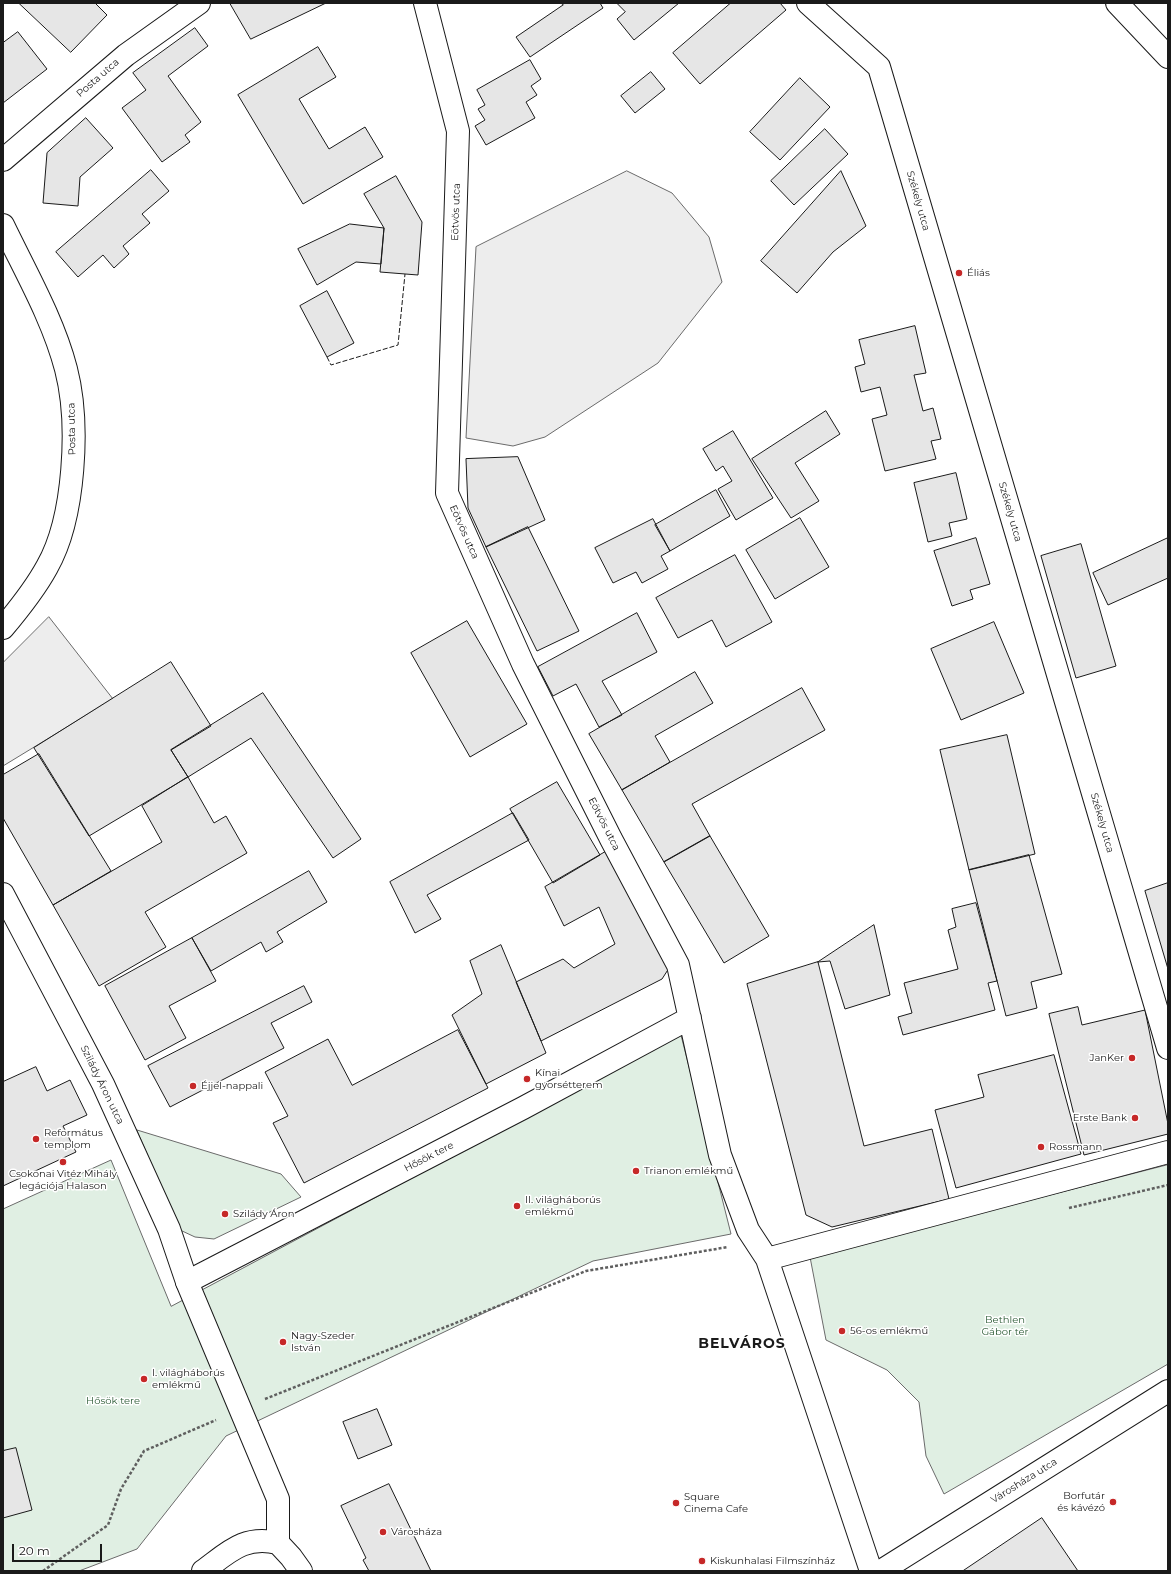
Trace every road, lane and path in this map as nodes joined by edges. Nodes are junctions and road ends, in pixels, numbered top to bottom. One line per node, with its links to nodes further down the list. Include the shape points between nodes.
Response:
1 (199, 3): 6 (street, Posta utca, via 126,55)
2 (425, 3): 10 (street, Eötvös utca, via 458,131 447,493 523,664 611,839 678,964)
3 (808, 3): 11 (street, Székely utca, via 879,67)
4 (1116, 3): 5 (street)
5 (1168, 57)
6 (3, 160)
7 (3, 225): 8 (street, Posta utca, via 51,325 66,369 73,410 74,447 70,491 62,530 48,566 24,603)
8 (3, 628)
9 (3, 894): 17 (street, Szilády Áron utca, via 103,1084 169,1229)
10 (690, 1018): 16 (street, via 720,1155 748,1230); 17 (street, Hősök tere, via 523,1108)
11 (1168, 1048)
12 (1168, 1152): 16 (street)
13 (1168, 1185): 14 (path)
14 (1067, 1209)
15 (730, 1246): 19 (path, via 586,1271)
16 (767, 1259): 24 (street)
17 (187, 1282): 19 (street)
18 (1168, 1391): 25 (street, Városháza utca)
19 (242, 1409): 20 (street, via 278,1498); 21 (path, via 144,1451 121,1490 108,1525)
20 (278, 1543): 22 (street, via 263,1539 243,1543); 23 (street)
21 (43, 1571)
22 (203, 1571)
23 (300, 1571)
24 (871, 1571)
25 (881, 1571)

